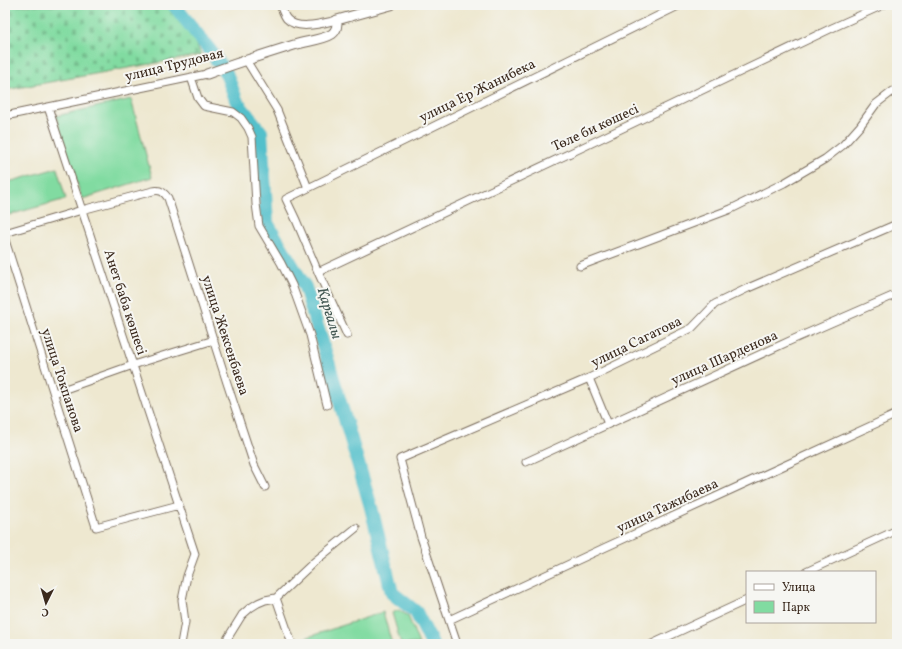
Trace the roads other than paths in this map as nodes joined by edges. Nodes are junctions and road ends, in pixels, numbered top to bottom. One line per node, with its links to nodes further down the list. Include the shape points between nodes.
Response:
1 (280, 5): 5 (street, via 286,19 300,25)
2 (391, 5): 5 (street)
3 (680, 5): 12 (street, улица Ер Жанибека)
4 (883, 5): 18 (street, Төле би көшесі)
5 (337, 20): 6 (street, улица Трудовая, via 336,31 328,36)
6 (246, 60): 7 (street, улица Трудовая); 12 (street, via 277,110)
7 (207, 74): 8 (street, улица Трудовая)
8 (191, 77): 10 (street, улица Трудовая); 25 (street, via 198,98 204,106 233,112 241,118 252,137 259,226 292,284 310,335)
9 (897, 90): 17 (street, via 876,104 843,145 825,159 784,183 731,209)
10 (48, 106): 11 (street, улица Трудовая); 13 (street, Анет баба көшесі)
11 (5, 116)
12 (308, 188): 18 (street, улица Ер Жанибека, via 286,199)
13 (82, 210): 15 (street); 21 (street, улица Жексенбаева, via 157,190 164,192); 22 (street, Анет баба көшесі)
14 (897, 224): 23 (street, улица Сагатова, via 748,288 716,304 692,328)
15 (5, 233)
16 (5, 240): 24 (street, улица Токпанова)
17 (580, 266)
18 (318, 272): 20 (street)
19 (897, 294): 27 (street, улица Шарденова)
20 (347, 335)
21 (214, 340): 22 (street); 29 (street, улица Жексенбаева, via 254,465)
22 (133, 365): 24 (street); 30 (street, Анет баба көшесі)
23 (589, 378): 27 (street); 36 (street, улица Сагатова, via 400,460 421,537)
24 (54, 393): 30 (street, улица Токпанова, via 96,527)
25 (327, 405)
26 (897, 414): 36 (street, улица Тажибаева)
27 (608, 424): 28 (street, улица Шарденова)
28 (526, 462)
29 (265, 486)
30 (179, 505): 37 (street, Анет баба көшесі, via 196,554 186,576 182,600 185,622)
31 (356, 528): 34 (street, via 314,562)
32 (897, 530): 33 (street)
33 (808, 571)
34 (276, 598): 38 (street, via 258,602 242,615); 39 (street)
35 (746, 600): 41 (street)
36 (449, 620): 40 (street)
37 (181, 644)
38 (224, 644)
39 (292, 644)
40 (457, 644)
41 (652, 644)

